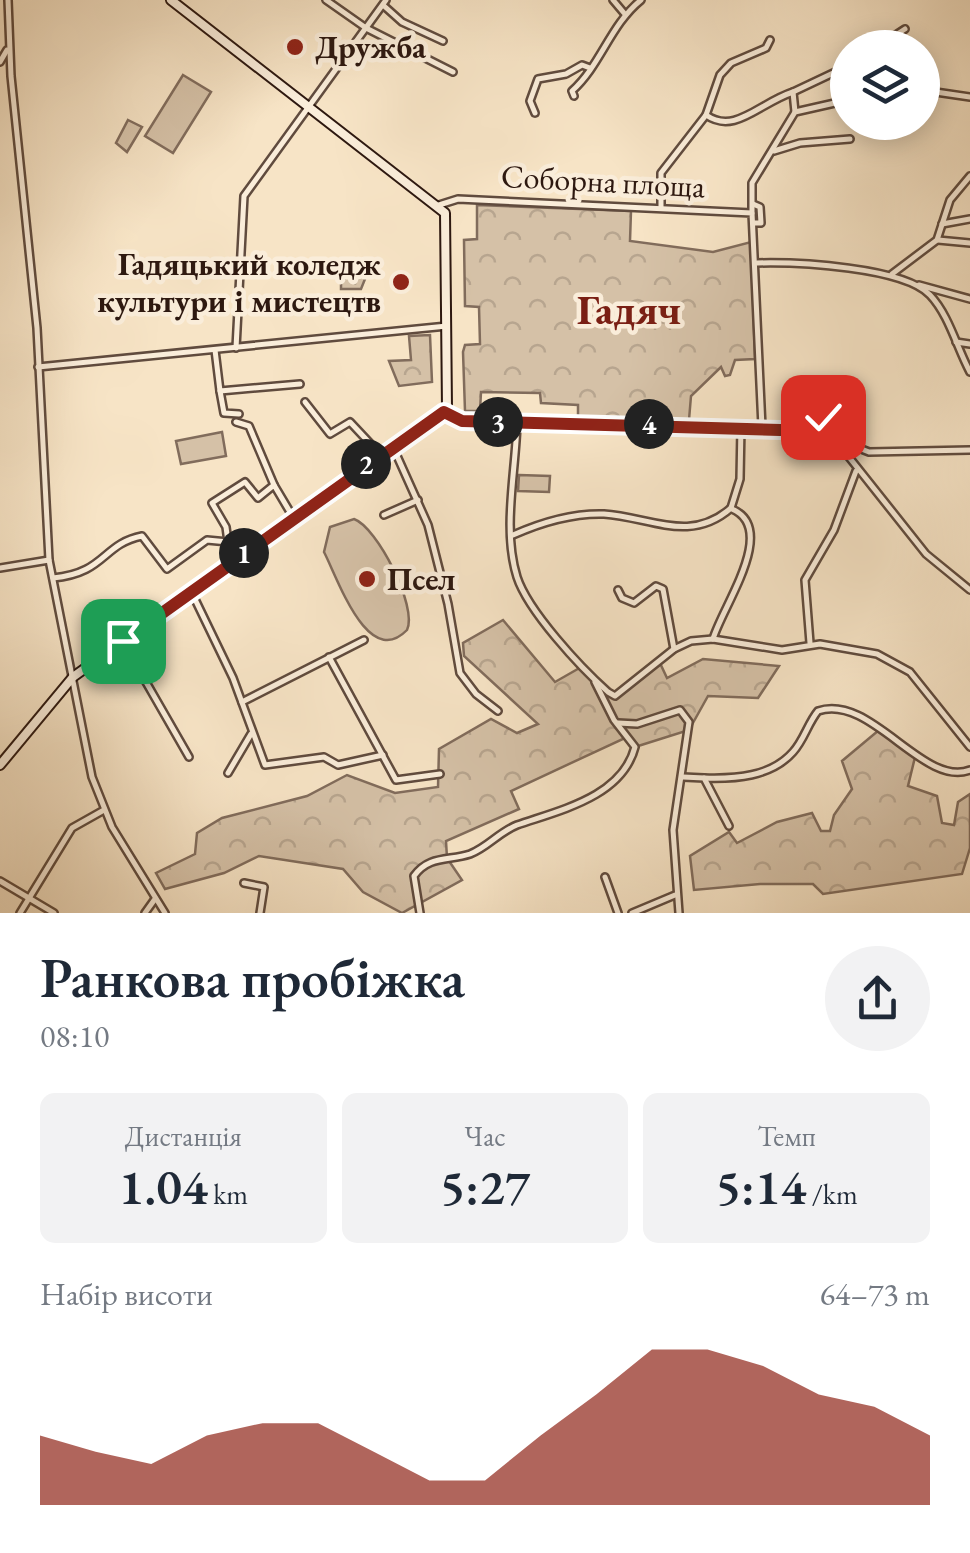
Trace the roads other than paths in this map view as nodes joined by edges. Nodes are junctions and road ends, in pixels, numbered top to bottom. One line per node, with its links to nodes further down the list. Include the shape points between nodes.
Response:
1 (8, 0): 11 (street)
2 (171, 0): 20 (street)
3 (326, 0): 8 (street)
4 (613, 0): 7 (street)
5 (641, 0): 7 (street)
6 (384, 3): 8 (street); 10 (street, via 402,22)
7 (624, 14): 13 (street)
8 (366, 28): 14 (street); 20 (street)
9 (770, 40): 24 (street, via 720,75)
10 (443, 41)
11 (8, 47): 12 (street); 46 (street)
12 (0, 62)
13 (590, 68): 18 (street); 23 (street, via 538,79 531,89)
14 (453, 72)
15 (830, 75): 16 (street)
16 (793, 92): 22 (street); 24 (street, via 730,124)
17 (940, 93): 19 (street)
18 (574, 96)
19 (970, 97)
20 (309, 104): 29 (street); 44 (street, via 244,196)
21 (830, 104): 22 (street)
22 (794, 112): 26 (street)
23 (535, 113)
24 (706, 115): 30 (street, via 661,173)
25 (838, 140): 26 (street)
26 (772, 151): 28 (street, via 752,183)
27 (970, 176): 34 (street, via 950,200)
28 (752, 204): 31 (street); 33 (street, via 760,207 761,223)
29 (439, 205): 30 (street, Соборна площа, via 458,199); 41 (street, via 448,222)
30 (660, 207): 31 (street, Соборна площа)
31 (752, 214): 33 (street)
32 (970, 219): 34 (street)
33 (753, 223): 37 (street)
34 (942, 224): 35 (street)
35 (938, 240): 36 (street); 38 (street)
36 (970, 242)
37 (757, 263): 38 (street); 57 (street)
38 (892, 274): 39 (street)
39 (916, 284): 40 (street); 42 (street, via 932,296)
40 (970, 300)
41 (447, 326): 44 (street); 52 (street)
42 (956, 342): 43 (street); 47 (street)
43 (970, 344)
44 (236, 348): 45 (street)
45 (215, 350): 46 (street); 50 (street)
46 (38, 367): 72 (street)
47 (970, 372)
48 (300, 384): 50 (street)
49 (829, 384): 58 (street)
50 (220, 391): 53 (street, via 224,413)
51 (305, 402): 62 (street, via 330,434 350,422)
52 (444, 412): 55 (street, via 462,421); 60 (street)
53 (239, 414)
54 (236, 422): 64 (street, via 249,426)
55 (518, 422): 56 (street); 69 (street)
56 (741, 426): 57 (street); 66 (street, via 740,480)
57 (762, 426): 58 (street)
58 (816, 431): 59 (street)
59 (836, 440): 61 (street, via 869,452); 63 (street)
60 (392, 446): 62 (street); 65 (street)
61 (970, 450)
62 (380, 454): 68 (street)
63 (856, 472): 76 (street, via 926,554); 81 (street, via 805,580)
64 (274, 485): 68 (street); 70 (street, via 258,498 245,482 212,503)
65 (418, 500): 67 (street); 87 (street, via 460,672)
66 (731, 508): 69 (street, via 704,526 576,514); 78 (street, via 742,513 751,532 750,549)
67 (384, 515)
68 (293, 517): 71 (street)
69 (513, 535): 85 (street, via 516,575 526,597)
70 (228, 542): 71 (street); 74 (street, via 207,540 167,569 142,536 132,537 87,572)
71 (238, 557): 77 (street)
72 (49, 560): 73 (street); 74 (street)
73 (0, 568)
74 (53, 578): 84 (street)
75 (618, 590): 82 (street, via 634,603 656,586 663,589)
76 (970, 590)
77 (192, 591): 80 (street); 86 (street)
78 (712, 639): 81 (street, via 782,650); 82 (street)
79 (364, 640): 83 (street)
80 (123, 641): 84 (street); 92 (street)
81 (810, 643): 90 (street, via 877,654 903,667)
82 (674, 648): 85 (street, via 615,696)
83 (329, 656): 86 (street); 91 (street)
84 (73, 677): 93 (street); 99 (street)
85 (593, 678): 88 (street)
86 (242, 702): 89 (street)
87 (498, 712)
88 (616, 723): 97 (street, via 637,724 680,710 690,730); 112 (street, via 635,747 626,771 596,793 516,825 466,856 428,862 414,876)
89 (251, 734): 91 (street, via 267,766 324,757 338,765); 95 (street)
90 (970, 747)
91 (382, 754): 96 (street, via 396,780)
92 (189, 757)
93 (0, 765)
94 (970, 770): 98 (street, via 950,773 835,707 818,711 796,750 772,766 742,779)
95 (228, 773)
96 (440, 774)
97 (683, 777): 98 (street); 104 (street, via 673,830)
98 (704, 778): 100 (street)
99 (105, 810): 105 (street, via 72,828); 106 (street)
100 (729, 826)
101 (604, 877): 113 (street)
102 (0, 881): 105 (street)
103 (244, 882): 111 (street, via 264,886)
104 (676, 895): 114 (street); 115 (street)
105 (28, 898): 107 (street); 108 (street)
106 (155, 899): 109 (street); 110 (street)
107 (20, 913)
108 (54, 913)
109 (145, 913)
110 (165, 913)
111 (260, 913)
112 (420, 913)
113 (618, 913)
114 (632, 913)
115 (678, 913)

